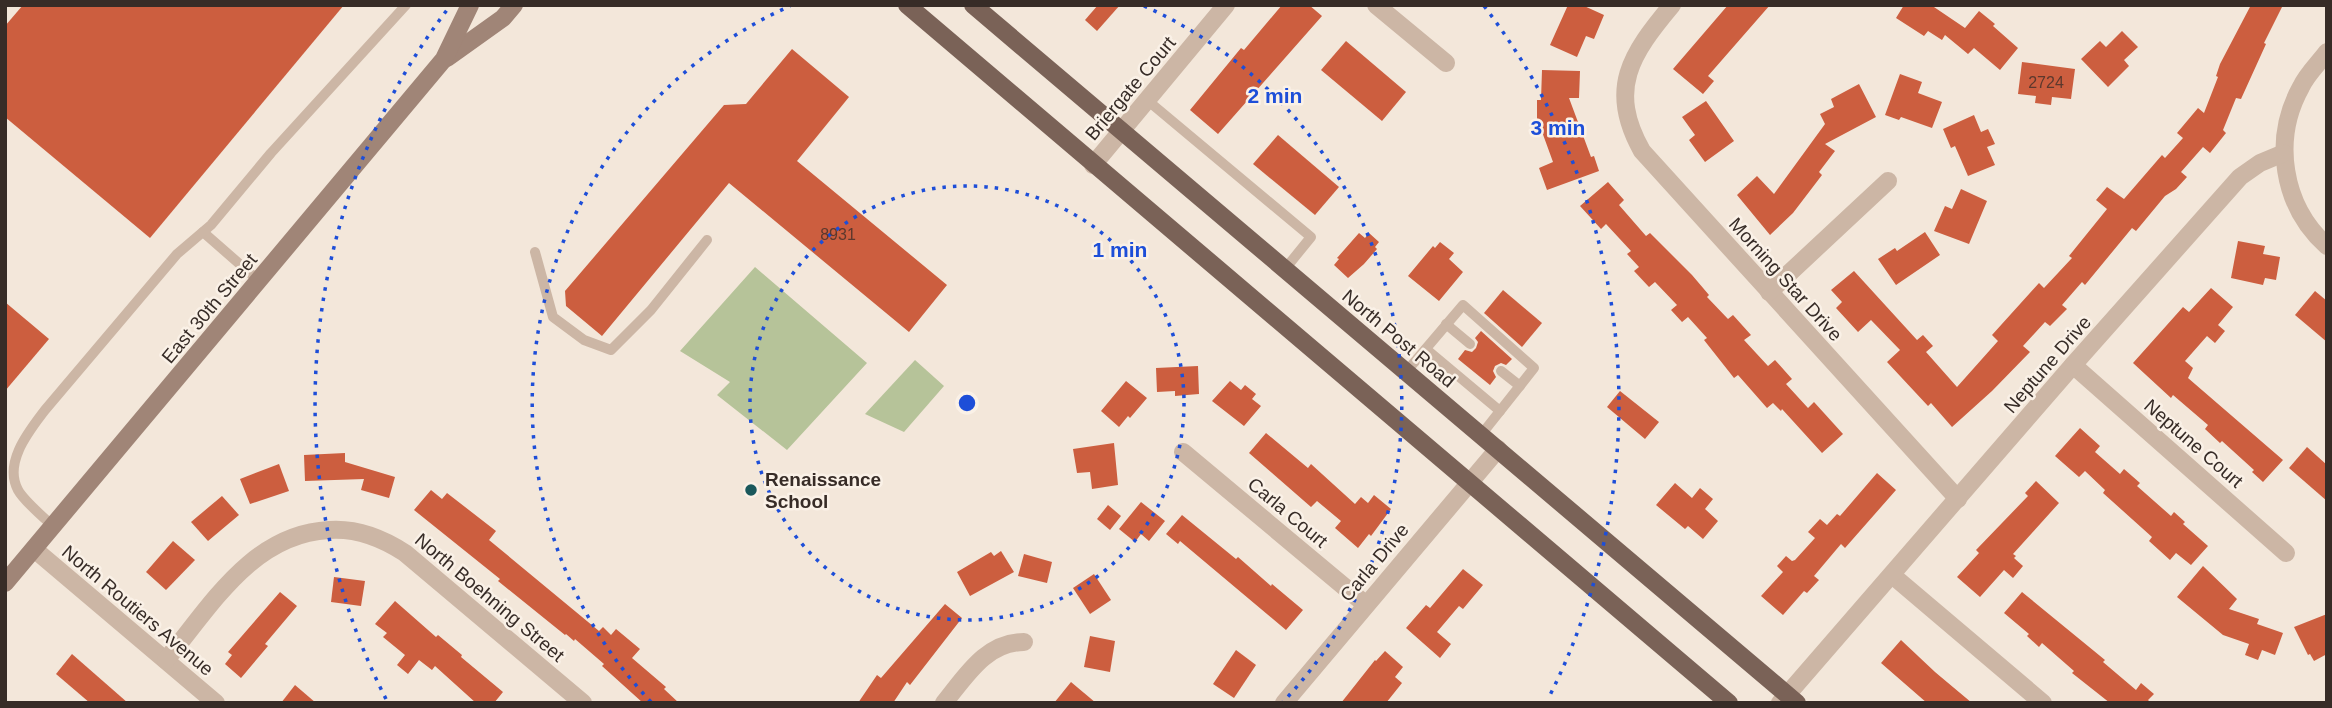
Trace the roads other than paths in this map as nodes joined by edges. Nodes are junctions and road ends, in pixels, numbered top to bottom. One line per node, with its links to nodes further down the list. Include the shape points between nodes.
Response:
1 (406, 5): 17 (lane)
2 (470, 5): 10 (main road, East 30th Street)
3 (514, 5): 10 (main road, East 30th Street)
4 (907, 5): 15 (main road)
5 (973, 5): 13 (main road, North Post Road)
6 (1226, 5): 12 (street, Briergate Court)
7 (1376, 5): 11 (street)
8 (1672, 5): 23 (street, Morning Star Drive, via 1640,44 1630,69 1626,86 1629,124 1642,151)
9 (2327, 52): 14 (street, via 2300,87 2290,111)
10 (444, 60): 22 (main road, East 30th Street)
11 (1446, 63)
12 (1147, 100): 13 (street, Briergate Court); 21 (lane, via 1311,237)
13 (1121, 130): 15 (street, Briergate Court); 21 (main road, North Post Road)
14 (2284, 153): 19 (street, via 2290,191 2312,230); 27 (street, Neptune Drive, via 2240,177)
15 (1093, 164): 35 (main road)
16 (1888, 181): 23 (street)
17 (203, 232): 22 (lane); 37 (lane, via 177,254 26,436 17,456 14,477 18,491)
18 (707, 240): 20 (lane, via 651,310 611,350 584,340 553,317)
19 (2327, 246)
20 (534, 253)
21 (1285, 269): 29 (main road, North Post Road)
22 (260, 281): 37 (main road, East 30th Street)
23 (1769, 292): 36 (street, Morning Star Drive)
24 (1446, 324): 25 (lane); 26 (lane); 30 (lane, via 1462,305 1534,368)
25 (1470, 344)
26 (1426, 349): 29 (lane); 31 (lane)
27 (2073, 365): 36 (street, Neptune Drive); 39 (street, Neptune Court)
28 (1502, 371): 30 (lane)
29 (1406, 372): 32 (main road, North Post Road)
30 (1520, 386): 31 (lane)
31 (1500, 411): 32 (lane)
32 (1481, 435): 33 (main road, North Post Road)
33 (1498, 449): 35 (street, Carla Drive); 45 (main road, North Post Road)
34 (1183, 452): 42 (street, Carla Court)
35 (1469, 483): 42 (street, Carla Drive); 50 (main road)
36 (1958, 499): 40 (street, Neptune Drive)
37 (53, 526): 38 (main road, East 30th Street)
38 (34, 549): 41 (main road, East 30th Street); 44 (street, North Routiers Avenue)
39 (2286, 553)
40 (1892, 575): 45 (street, Neptune Drive); 51 (street)
41 (5, 583)
42 (1365, 604): 49 (street, Carla Drive)
43 (1024, 642): 48 (street, via 998,646 985,655)
44 (166, 660): 46 (street, North Routiers Avenue); 47 (street, North Boehning Street, via 238,572 264,550 293,535 343,530 376,538 405,553)
45 (1788, 700)
46 (216, 703)
47 (583, 703)
48 (944, 703)
49 (1284, 703)
50 (1729, 703)
51 (2043, 703)

